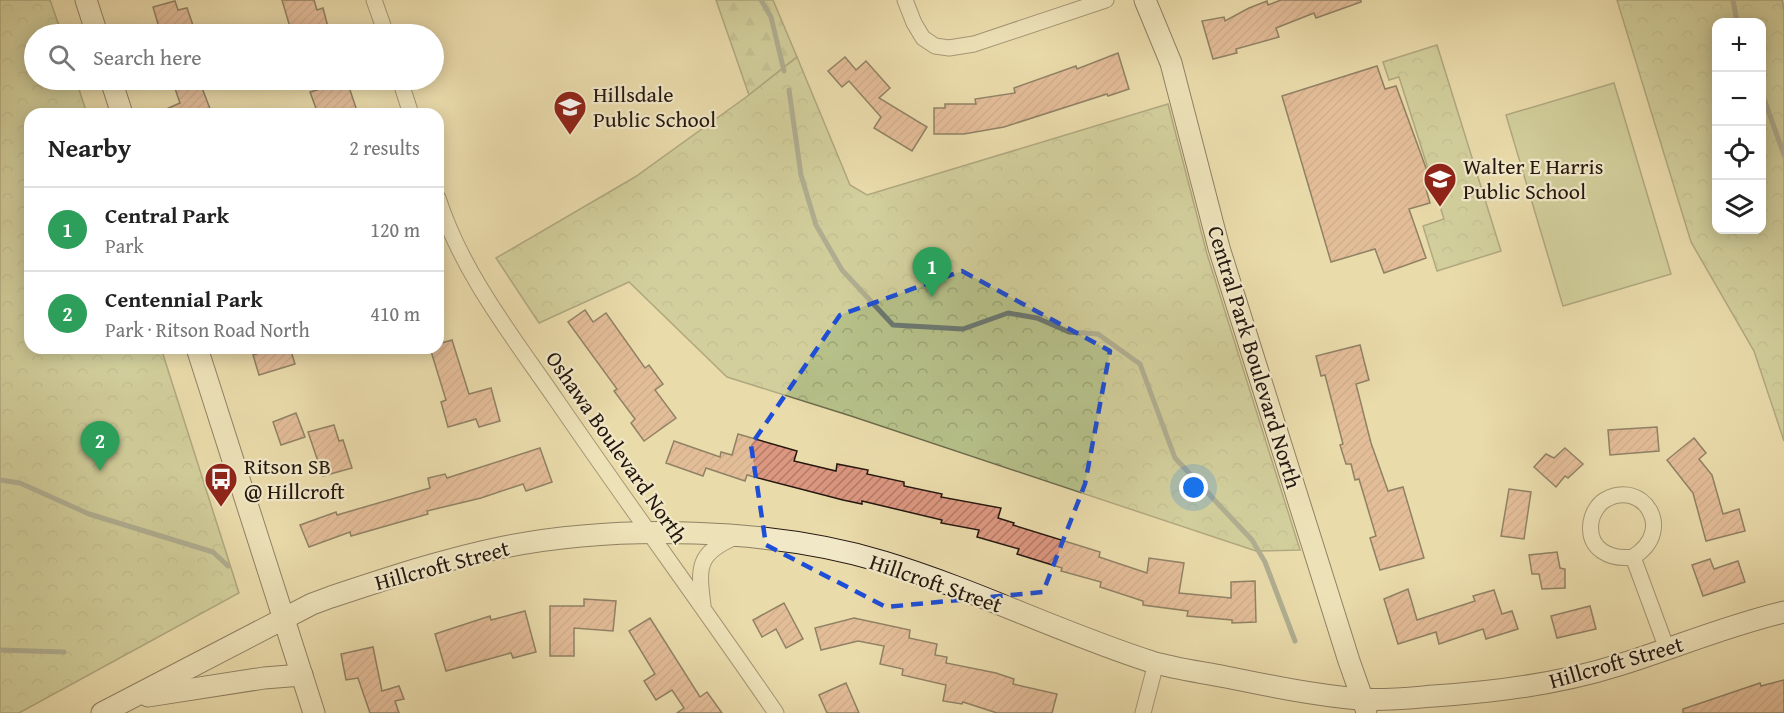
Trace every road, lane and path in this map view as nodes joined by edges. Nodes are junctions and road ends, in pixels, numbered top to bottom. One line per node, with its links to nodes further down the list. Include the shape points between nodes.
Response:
1 (86, 0): 6 (street)
2 (374, 0): 7 (street)
3 (905, 0): 4 (street, via 923,38 935,46 949,48 974,44)
4 (1106, 0)
5 (1145, 0): 23 (street, Central Park Boulevard North, via 1171,63 1219,248)
6 (94, 24)
7 (382, 24)
8 (114, 90): 10 (street)
9 (403, 90): 11 (street)
10 (120, 108)
11 (409, 108)
12 (444, 216): 14 (street, Oshawa Boulevard North, via 471,275)
13 (199, 354): 19 (street)
14 (649, 533): 15 (street, Hillcroft Street); 17 (street, Oshawa Boulevard North); 19 (street, Hillcroft Street, via 553,539 462,556 331,597)
15 (740, 535): 17 (street, via 719,544 703,562 700,576); 21 (street, Hillcroft Street, via 880,561)
16 (1633, 556): 16 (street, via 1650,543 1654,532 1650,510 1634,497 1612,496 1597,507 1591,521 1594,542 1609,556); 20 (street)
17 (704, 608): 26 (street, Oshawa Boulevard North)
18 (1784, 612): 20 (street, Hillcroft Street)
19 (284, 618): 22 (street); 24 (street, Hillcroft Street)
20 (1667, 649): 23 (street, Hillcroft Street, via 1574,678 1524,688)
21 (1156, 663): 23 (street, Hillcroft Street); 27 (street)
22 (302, 675): 24 (street, via 148,696); 25 (street)
23 (1365, 706)
24 (110, 708)
25 (314, 713)
26 (776, 713)
27 (1143, 713)

